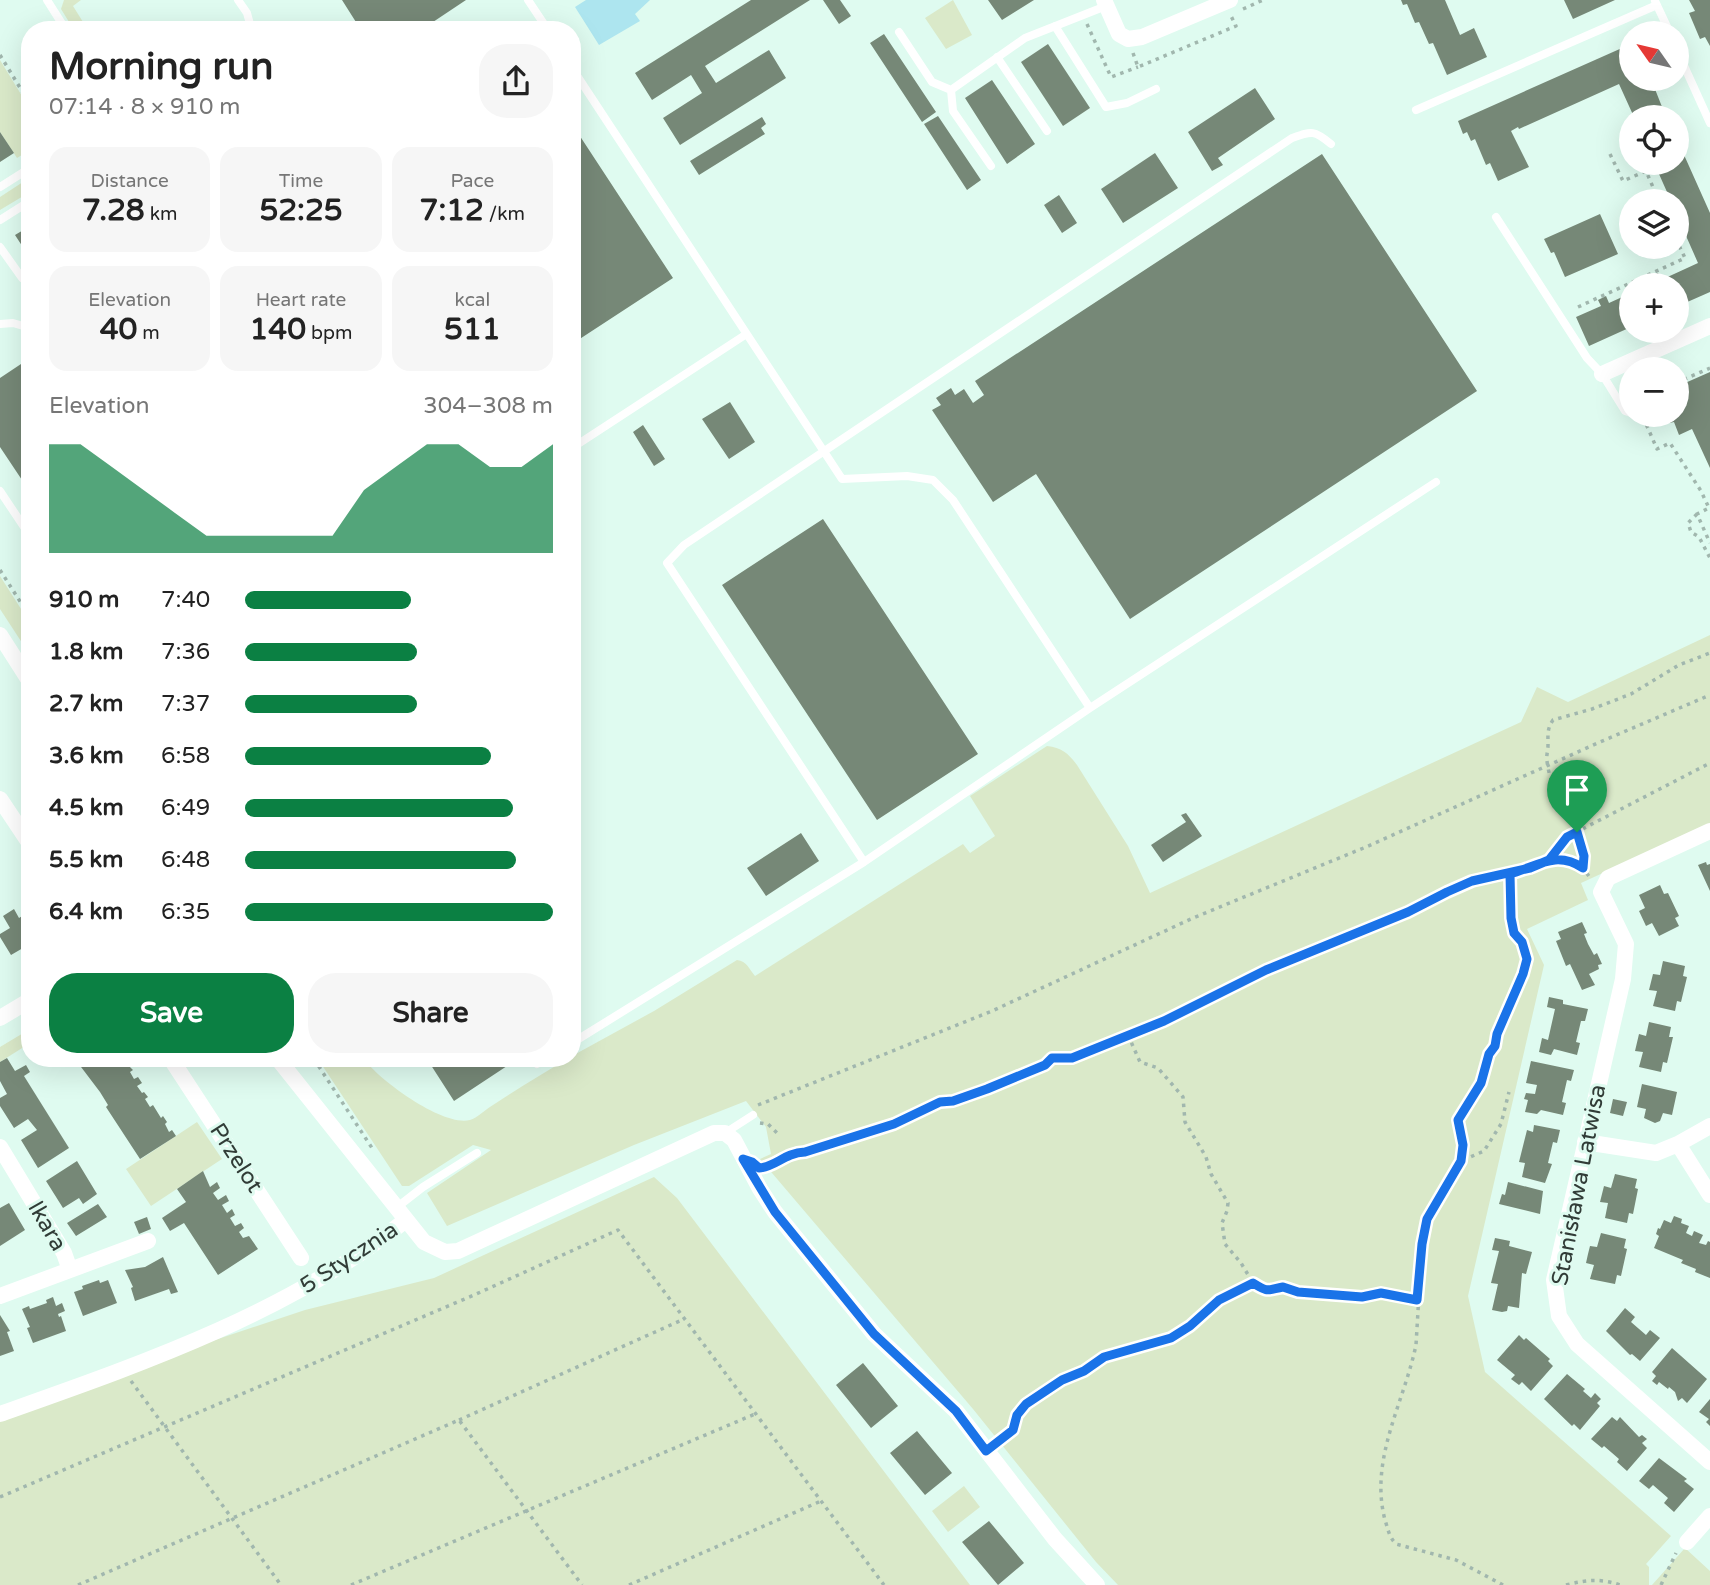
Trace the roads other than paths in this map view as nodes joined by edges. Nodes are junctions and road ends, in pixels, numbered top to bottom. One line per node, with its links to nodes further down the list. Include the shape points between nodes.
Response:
1 (47, 0): 7 (lane)
2 (238, 0): 8 (lane)
3 (528, 0): 9 (lane)
4 (1656, 2): 10 (lane); 18 (lane)
5 (1105, 3): 6 (street, via 1119,34 1128,39); 11 (lane)
6 (1234, 8)
7 (60, 21)
8 (249, 21)
9 (542, 21)
10 (1665, 21)
11 (1055, 26): 13 (lane, via 1025,38); 16 (lane, via 1106,107)
12 (899, 32): 17 (lane, via 932,82)
13 (997, 57): 17 (lane); 20 (lane)
14 (1689, 76): 19 (lane)
15 (581, 82): 33 (lane)
16 (1156, 89)
17 (951, 90): 22 (lane, via 953,111)
18 (1416, 110)
19 (1710, 122)
20 (1047, 131)
21 (1331, 144): 37 (lane, via 1310,131 1292,138)
22 (991, 166)
23 (21, 174): 24 (lane)
24 (0, 187)
25 (21, 207): 27 (lane)
26 (1496, 217): 34 (lane)
27 (0, 220)
28 (0, 247): 29 (lane)
29 (21, 277)
30 (0, 324): 31 (lane)
31 (21, 325)
32 (1710, 326): 34 (street)
33 (745, 335): 36 (lane); 37 (lane)
34 (1602, 374): 35 (lane)
35 (1619, 401)
36 (581, 443)
37 (824, 452): 43 (lane, via 842,479 907,476 933,480 940,486); 49 (lane, via 684,545 667,563)
38 (1436, 482): 43 (lane)
39 (0, 491): 40 (lane)
40 (21, 522)
41 (0, 635): 42 (street)
42 (21, 668)
43 (1090, 708): 49 (lane)
44 (0, 799): 45 (street)
45 (15, 822): 46 (street); 47 (street)
46 (0, 831)
47 (21, 831)
48 (1710, 831): 58 (street, Stanisława Latwisa, via 1608,878 1601,892 1626,944 1623,979)
49 (864, 862): 52 (lane)
50 (21, 1005): 51 (street)
51 (0, 1018)
52 (581, 1037)
53 (176, 1067): 65 (street, Przelot)
54 (284, 1067): 63 (street)
55 (753, 1115): 57 (lane)
56 (1710, 1126): 59 (street)
57 (725, 1133): 63 (street, 5 Stycznia, via 714,1133 458,1251 433,1248); 72 (street, via 734,1140 775,1212 874,1334 956,1411 1055,1539)
58 (1585, 1142): 59 (street, via 1656,1153); 69 (street, Stanisława Latwisa, via 1555,1280 1559,1316 1577,1344)
59 (1678, 1144): 62 (street)
60 (0, 1147): 66 (street, Ikara)
61 (477, 1153): 63 (lane, via 424,1187)
62 (1710, 1195)
63 (401, 1214): 68 (street, 5 Stycznia, via 329,1272 272,1306 126,1369)
64 (148, 1241): 66 (street)
65 (301, 1258)
66 (70, 1270): 67 (street)
67 (0, 1296)
68 (0, 1414)
69 (1710, 1462)
70 (1710, 1516): 71 (street)
71 (1687, 1542)
72 (1097, 1585)

